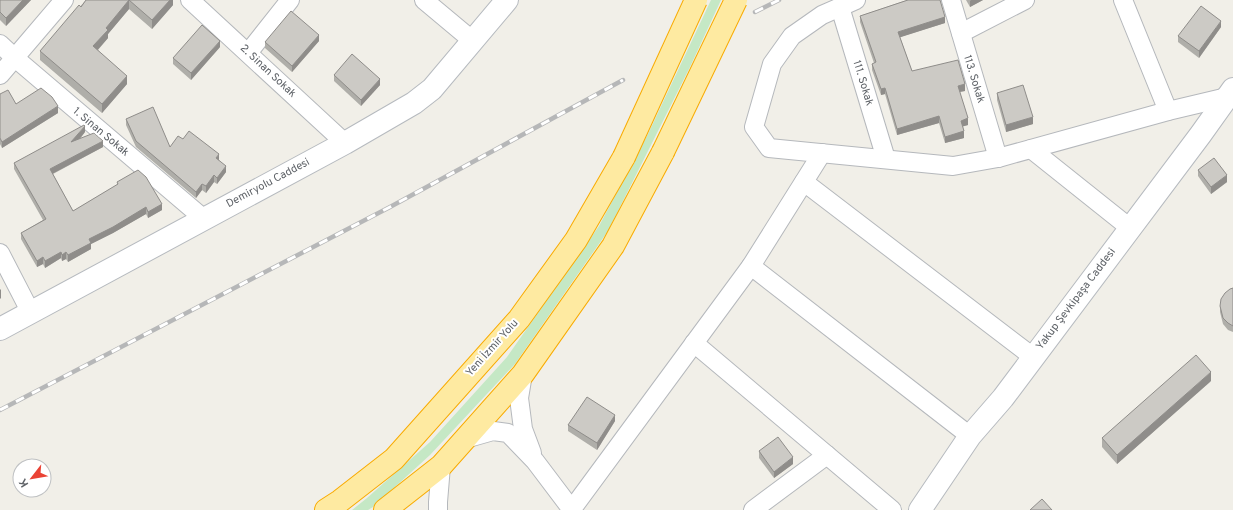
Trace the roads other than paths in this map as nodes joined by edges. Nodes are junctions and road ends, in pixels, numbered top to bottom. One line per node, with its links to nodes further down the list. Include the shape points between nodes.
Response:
1 (64, 0): 16 (street)
2 (190, 0): 15 (street, 2. Sinan Sokak)
3 (290, 0): 15 (street)
4 (424, 0): 13 (street)
5 (507, 0): 13 (main road, Demiryolu Caddesi)
6 (696, 0): 41 (highway, Yeni İzmir Yolu, bridge, via 624,157 576,240 519,318 394,459)
7 (736, 0): 34 (highway, bridge, via 663,152 613,246)
8 (951, 0): 12 (street, 113. Sokak)
9 (1025, 0): 12 (street)
10 (1123, 0): 19 (street)
11 (848, 4): 22 (street, via 822,15 792,36 772,64 754,127 769,148); 24 (street, 111. Sokak)
12 (961, 33): 23 (street, 113. Sokak)
13 (473, 41): 20 (main road, Demiryolu Caddesi, via 432,89 414,103)
14 (0, 44): 16 (street, 1. Sinan Sokak)
15 (248, 53): 20 (street, 2. Sinan Sokak)
16 (15, 58): 17 (street); 26 (street, 1. Sinan Sokak)
17 (0, 75)
18 (1230, 93): 19 (street); 27 (main road, Yakup Şevkipaşa Caddesi)
19 (1168, 111): 21 (street)
20 (345, 142): 26 (main road, Demiryolu Caddesi)
21 (1031, 149): 23 (street); 27 (street)
22 (822, 153): 24 (street); 25 (street)
23 (998, 158): 24 (street, via 952,166)
24 (886, 159)
25 (804, 182): 29 (street); 33 (street)
26 (203, 218): 30 (main road, Demiryolu Caddesi)
27 (1130, 228): 33 (main road, Yakup Şevkipaşa Caddesi)
28 (0, 253): 30 (street)
29 (750, 266): 32 (street); 35 (street)
30 (31, 313): 31 (main road, Demiryolu Caddesi)
31 (0, 329)
32 (694, 344): 37 (street); 40 (street)
33 (1033, 357): 35 (main road, Yakup Şevkipaşa Caddesi, via 1003,398)
34 (523, 374): 36 (highway); 38 (street, via 519,398 523,429)
35 (970, 436): 46 (main road, Yakup Şevkipaşa Caddesi)
36 (465, 439): 38 (street, via 493,430 508,433); 39 (highway)
37 (827, 455): 44 (street); 45 (street)
38 (535, 461): 40 (street)
39 (441, 466): 42 (highway); 43 (street)
40 (572, 509)
41 (326, 510)
42 (385, 510)
43 (438, 510)
44 (753, 510)
45 (892, 510)
46 (920, 510)

